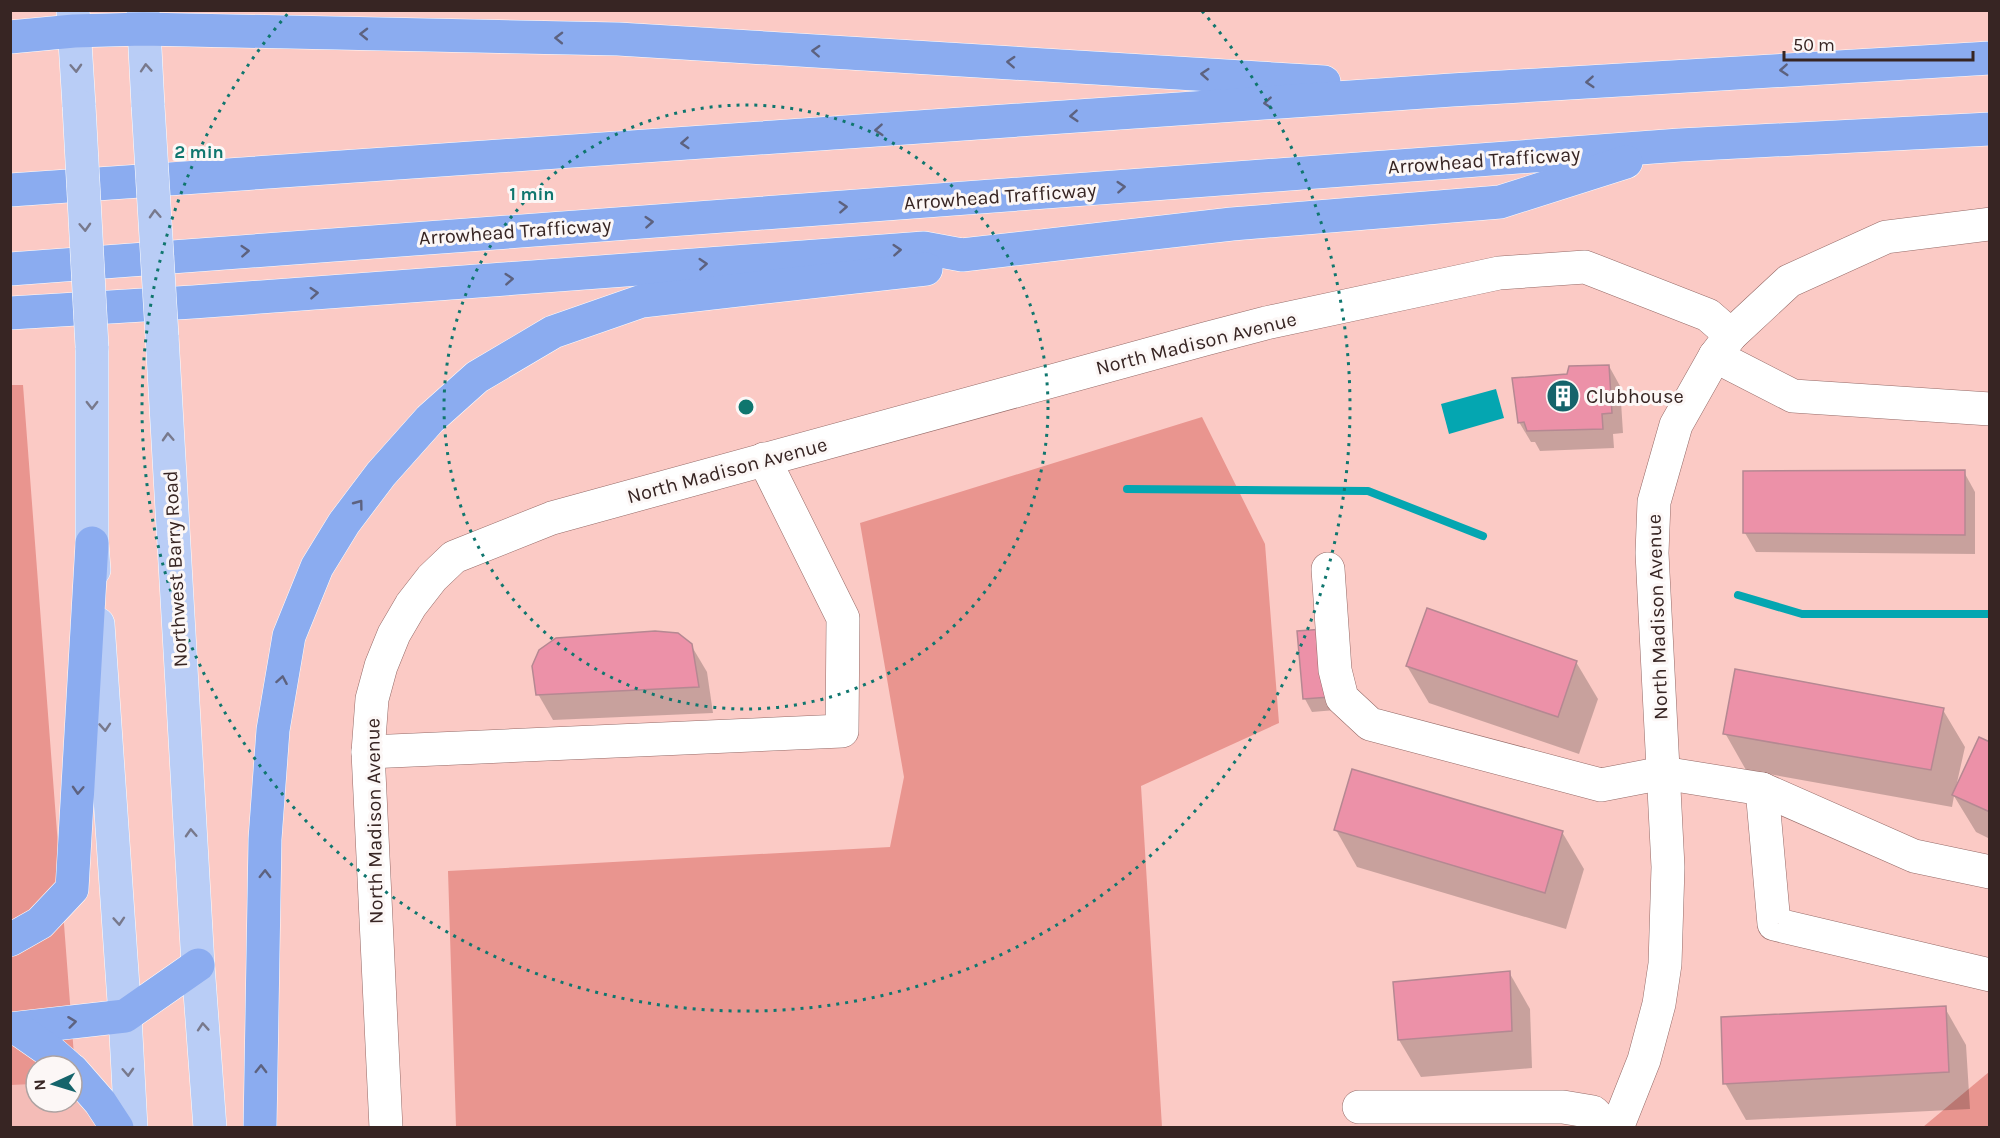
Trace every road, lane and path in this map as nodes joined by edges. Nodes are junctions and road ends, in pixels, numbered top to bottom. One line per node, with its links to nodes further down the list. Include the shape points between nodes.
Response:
1 (143, 20): 2 (highway); 5 (highway, one-way to 1, via 618,39); 23 (main road, Northwest Barry Road, one-way to 1, bridge)
2 (74, 21): 3 (highway); 16 (main road, one-way to 16, bridge, via 92,347)
3 (10, 37)
4 (1989, 58): 5 (highway, one-way to 5)
5 (1452, 90): 8 (highway, one-way to 8)
6 (1989, 129): 7 (highway, Arrowhead Trafficway)
7 (1680, 145): 10 (highway, via 1500,202 1232,224); 11 (highway, Arrowhead Trafficway, one-way to 7)
8 (10, 189)
9 (1989, 224): 13 (street, North Madison Avenue, via 1886,237 1790,281)
10 (962, 255): 12 (highway, one-way to 10, via 924,248); 33 (highway, one-way to 10, via 265,839 273,730 289,636 317,567 381,474 430,419 477,377 553,333 642,301 924,270)
11 (10, 269)
12 (10, 313)
13 (1723, 346): 14 (street, via 1793,396); 15 (street, North Madison Avenue, via 1708,315 1585,267 1499,273 1266,323); 19 (street, North Madison Avenue, via 1676,425 1654,502 1652,554)
14 (1989, 409)
15 (764, 459): 18 (street, North Madison Avenue, via 552,518 454,558 432,578 394,634 372,699); 18 (street, via 843,618 842,731)
16 (92, 543): 22 (highway, one-way to 22, via 72,889 40,923); 25 (main road, one-way to 25)
17 (1328, 569): 19 (street, via 1335,670 1342,698 1370,724 1601,785)
18 (368, 752): 34 (street, North Madison Avenue)
19 (1663, 773): 20 (street); 36 (street, North Madison Avenue, via 1668,867 1665,964 1644,1060)
20 (1762, 789): 21 (street, via 1914,856); 24 (street, via 1774,924)
21 (1989, 872)
22 (10, 940)
23 (198, 965): 25 (highway); 32 (main road, Northwest Barry Road, one-way to 23)
24 (1989, 975)
25 (126, 1016): 26 (highway, one-way to 25); 31 (main road, one-way to 31)
26 (14, 1029): 27 (highway)
27 (53, 1054)
28 (84, 1084): 30 (highway)
29 (1359, 1107): 35 (street, via 1563,1107 1593,1112)
30 (117, 1128)
31 (131, 1128)
32 (210, 1128)
33 (261, 1128)
34 (386, 1128)
35 (1608, 1128)
36 (1617, 1128)

